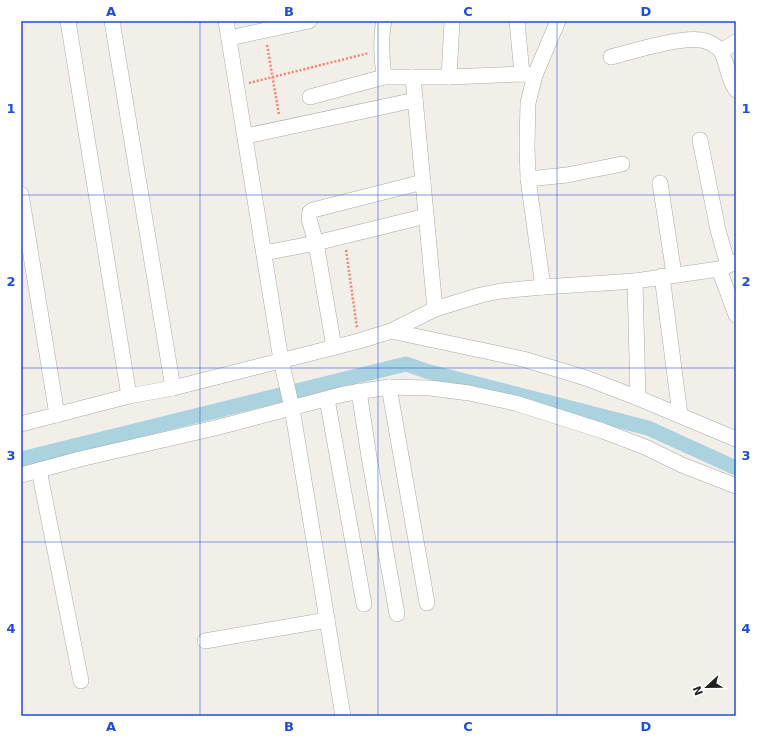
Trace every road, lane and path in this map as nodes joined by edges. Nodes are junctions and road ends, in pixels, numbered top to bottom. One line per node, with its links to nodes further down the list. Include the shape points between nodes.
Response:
1 (68, 21): 49 (street)
2 (112, 21): 47 (street)
3 (226, 21): 10 (street)
4 (309, 21): 9 (street)
5 (384, 21): 12 (street)
6 (452, 21): 19 (street)
7 (517, 21): 15 (street)
8 (558, 21): 15 (street)
9 (265, 30): 10 (street); 16 (path)
10 (229, 38): 20 (street)
11 (736, 42): 13 (street)
12 (381, 50): 16 (path); 17 (street)
13 (721, 51): 14 (street, via 708,42 693,39); 21 (street, via 731,83)
14 (611, 57)
15 (529, 74): 19 (street); 28 (street)
16 (272, 77): 20 (path); 24 (path)
17 (384, 77): 18 (street); 22 (street)
18 (413, 77): 19 (street); 23 (street)
19 (449, 77)
20 (237, 86): 25 (street)
21 (736, 90)
22 (310, 97)
23 (415, 100): 24 (street); 29 (street)
24 (282, 129): 25 (street)
25 (246, 136): 35 (street)
26 (700, 140): 36 (street, via 718,230)
27 (622, 164): 28 (street, via 567,176)
28 (528, 179): 39 (street)
29 (423, 182): 32 (street); 34 (street, via 314,210 309,219)
30 (660, 183): 37 (street)
31 (21, 194): 53 (street)
32 (426, 216): 33 (street); 40 (street)
33 (344, 236): 34 (street); 43 (path)
34 (316, 243): 35 (street); 44 (street)
35 (264, 254): 45 (street)
36 (728, 265): 37 (street); 41 (street)
37 (668, 275): 38 (street); 54 (street)
38 (635, 281): 39 (street); 50 (street)
39 (543, 287): 40 (street, via 481,295)
40 (435, 309): 42 (street)
41 (736, 315)
42 (391, 331): 43 (street); 50 (street, via 523,359 586,378)
43 (359, 341): 44 (street)
44 (334, 347): 45 (street)
45 (282, 367): 47 (street); 52 (street)
46 (389, 387): 48 (street); 59 (street, via 430,388 515,403 645,447); 60 (street)
47 (173, 388): 49 (street)
48 (360, 391): 51 (street); 62 (street)
49 (129, 396): 53 (street)
50 (638, 398): 54 (street)
51 (328, 399): 52 (street); 61 (street)
52 (291, 403): 57 (street); 63 (street)
53 (57, 415): 55 (street)
54 (680, 415): 56 (street)
55 (21, 424)
56 (736, 439)
57 (39, 470): 58 (street); 65 (street)
58 (21, 475)
59 (736, 486)
60 (427, 603)
61 (364, 604)
62 (397, 614)
63 (327, 620): 64 (street); 66 (street)
64 (205, 641)
65 (81, 680)
66 (343, 716)

